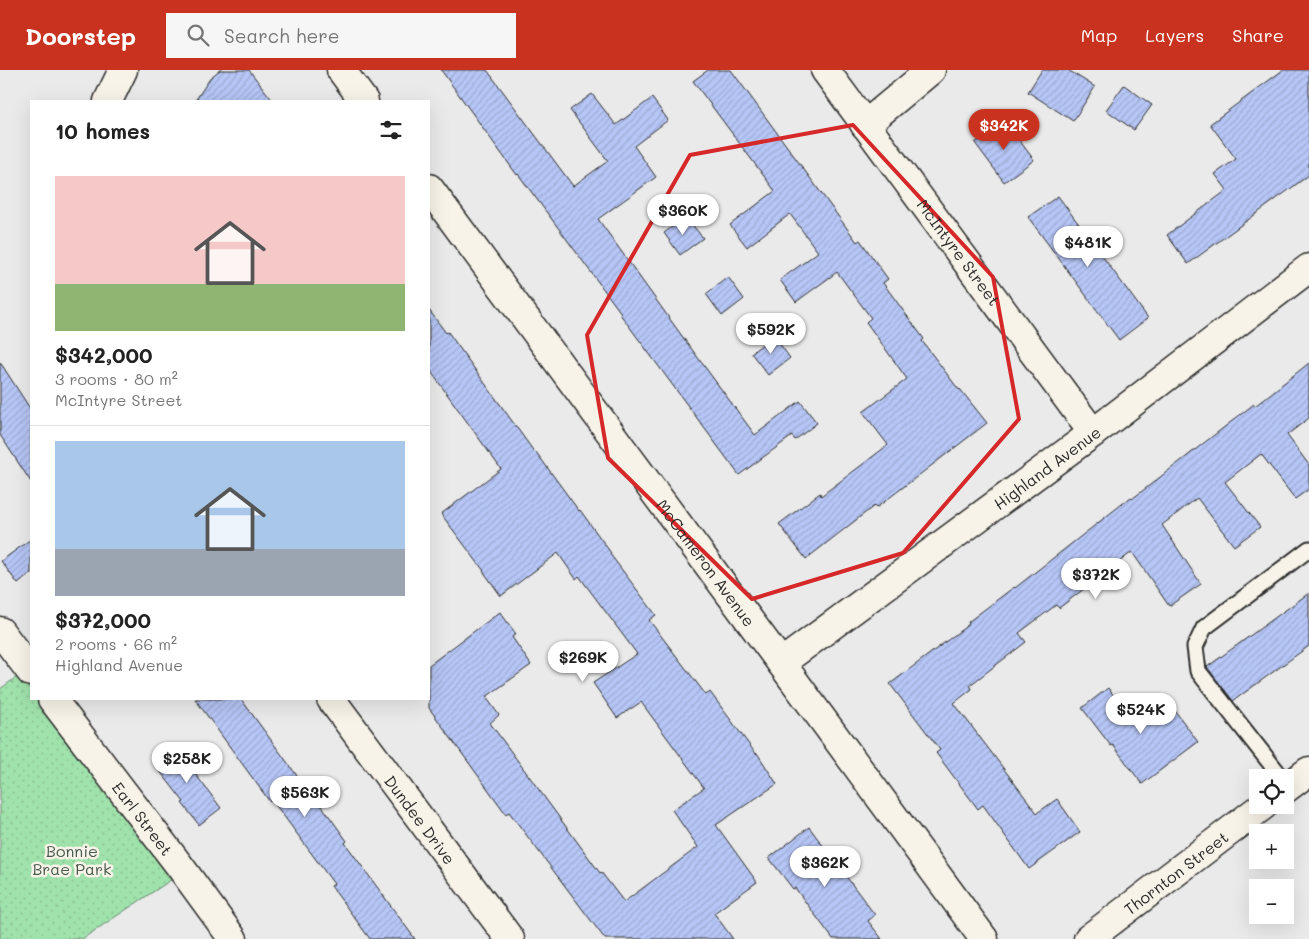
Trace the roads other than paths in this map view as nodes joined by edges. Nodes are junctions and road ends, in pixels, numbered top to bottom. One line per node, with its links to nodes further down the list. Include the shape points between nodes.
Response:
1 (123, 70): 5 (street)
2 (341, 70): 6 (street)
3 (825, 70): 7 (street, McIntyre Street)
4 (931, 70): 7 (street)
5 (108, 100)
6 (363, 100)
7 (865, 125): 10 (street, McIntyre Street)
8 (430, 189): 13 (street, McCameron Avenue)
9 (1309, 268): 10 (street, Highland Avenue)
10 (1093, 433): 13 (street, Highland Avenue)
11 (1309, 549): 17 (lane, via 1204,628 1195,647 1198,671)
12 (0, 631): 14 (street)
13 (781, 663): 21 (street, McCameron Avenue)
14 (30, 671)
15 (53, 700): 19 (street, Earl Street)
16 (332, 700): 20 (street, Dundee Drive)
17 (1280, 769)
18 (1252, 814): 22 (street, Thornton Street)
19 (233, 939)
20 (510, 939)
21 (984, 939)
22 (1088, 939)

